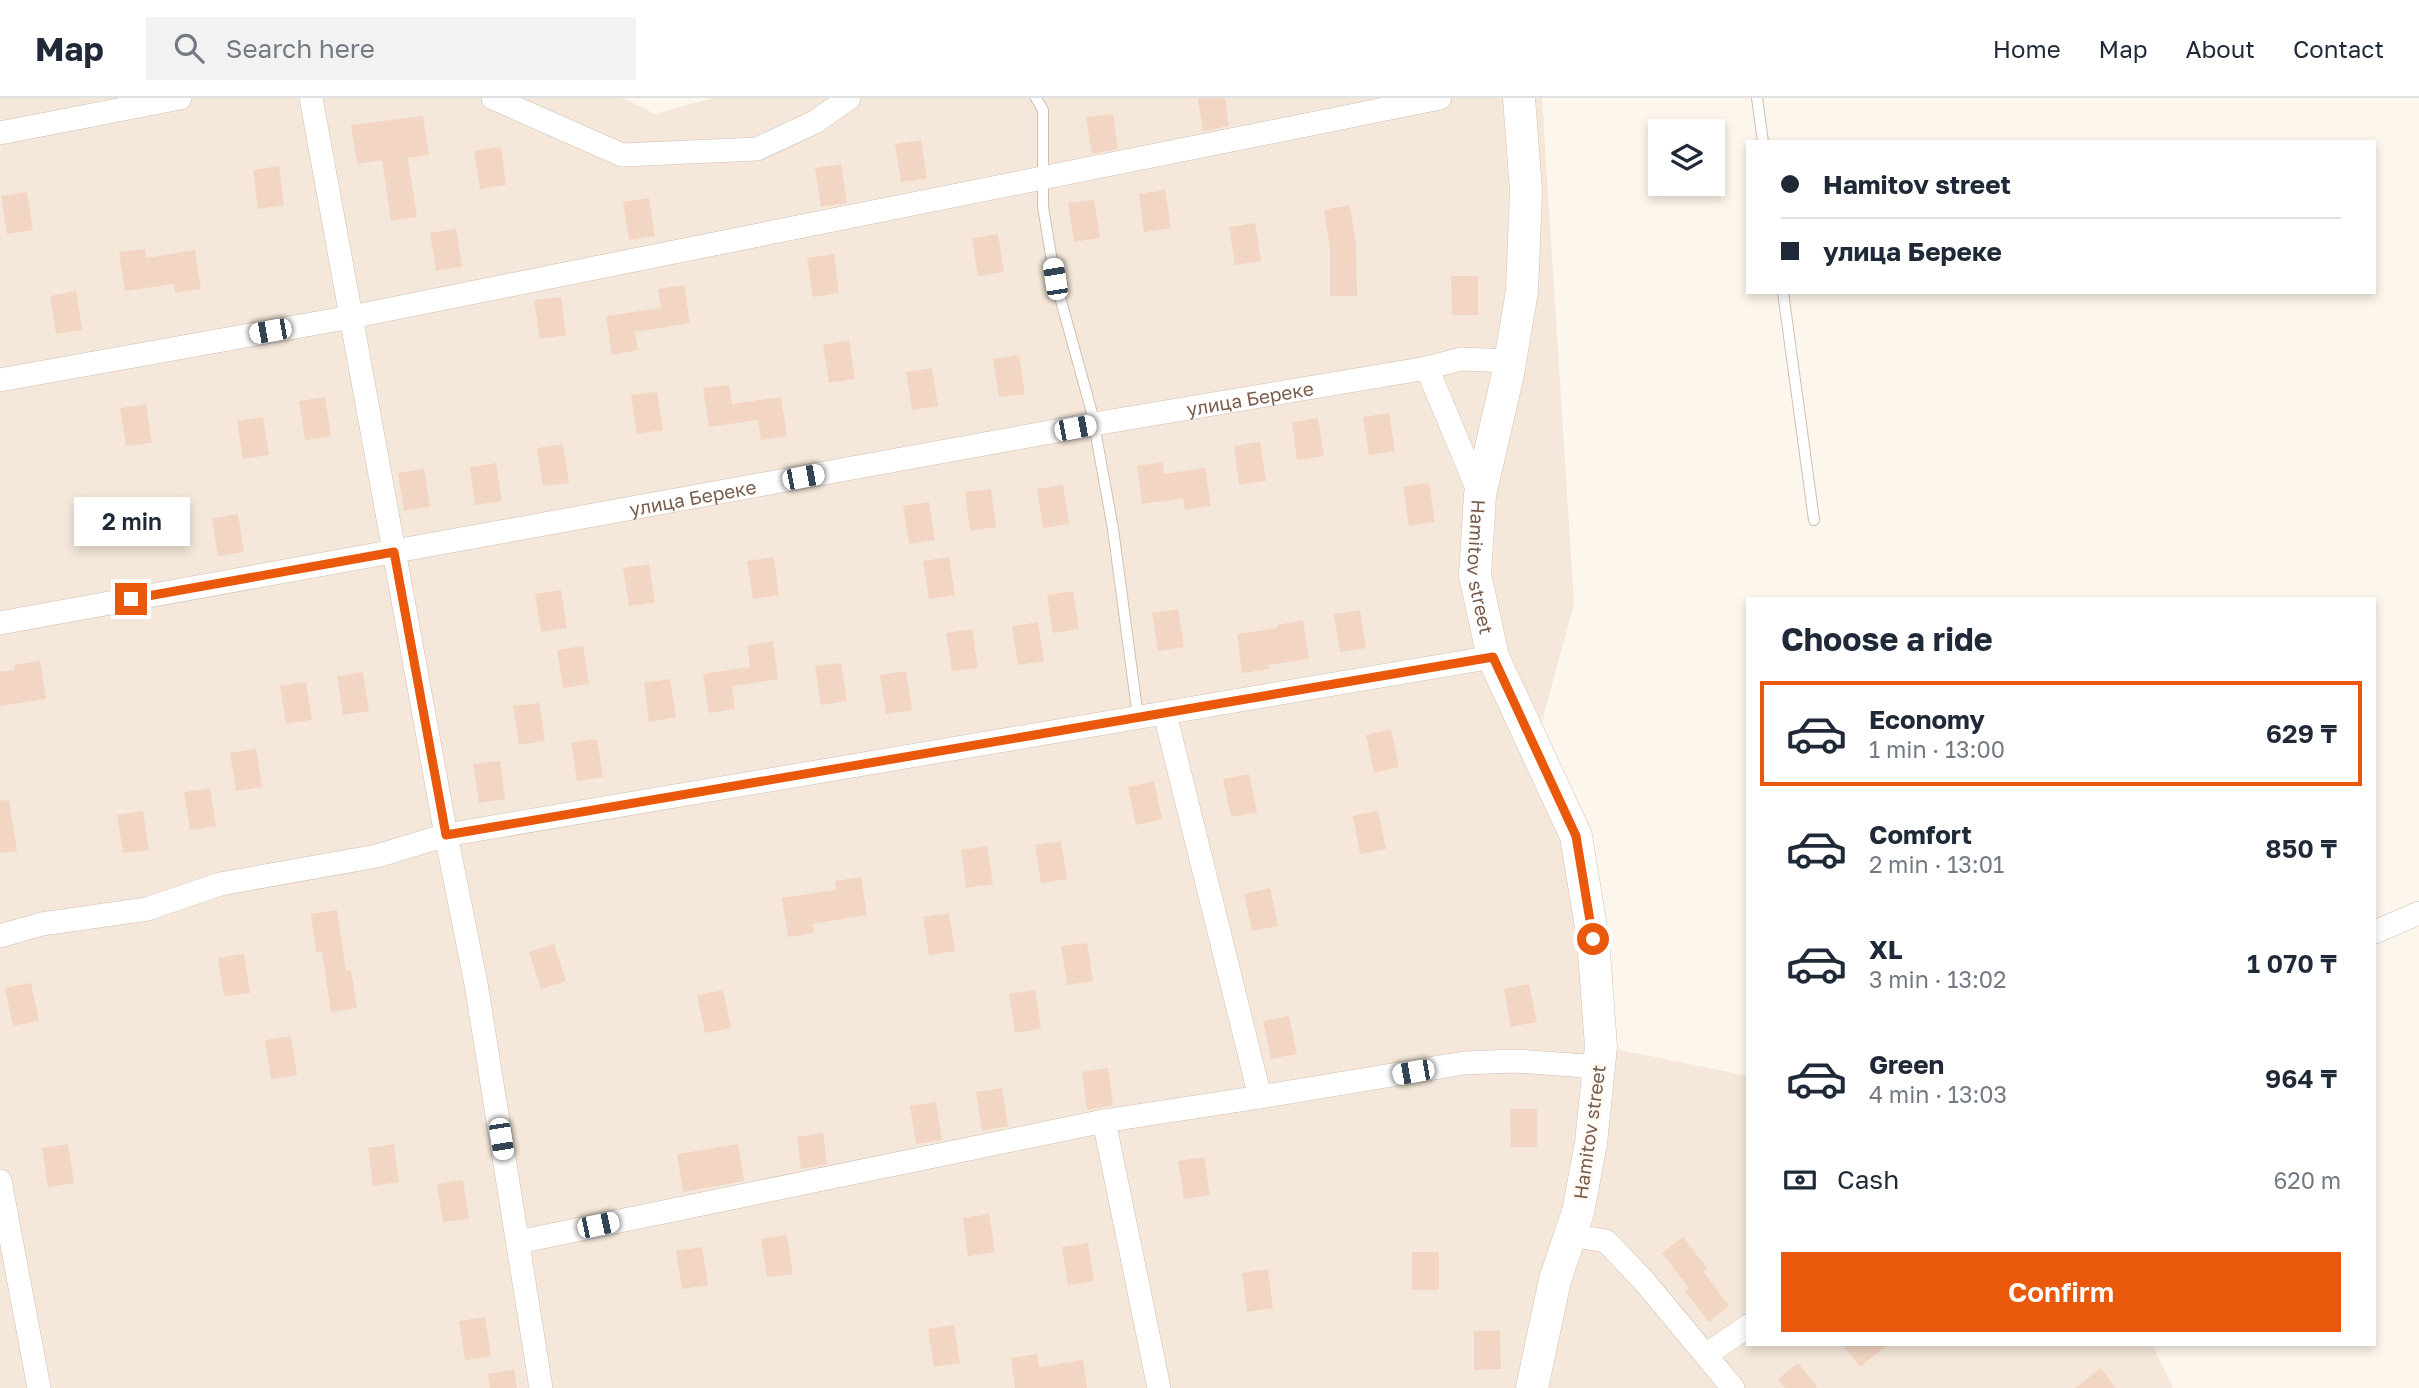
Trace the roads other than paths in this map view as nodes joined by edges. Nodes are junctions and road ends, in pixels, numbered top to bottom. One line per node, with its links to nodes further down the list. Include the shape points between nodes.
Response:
1 (180, 98): 9 (street)
2 (310, 98): 13 (street)
3 (493, 98): 4 (street, via 622,155 757,149 815,122)
4 (849, 98)
5 (1036, 98): 11 (lane, via 1043,110)
6 (1440, 98): 11 (street)
7 (1519, 98): 14 (street, Hamitov street, via 1526,191 1522,291)
8 (1757, 98): 10 (lane)
9 (0, 132)
10 (1763, 140)
11 (1044, 177): 13 (street); 17 (lane, via 1043,207 1055,279)
12 (1783, 294): 19 (lane)
13 (351, 317): 16 (street); 20 (street)
14 (1510, 361): 15 (street, улица Береке, via 1461,359); 18 (street, Hamitov street)
15 (1427, 368): 17 (street, улица Береке); 18 (street)
16 (0, 380)
17 (1094, 424): 20 (street, улица Береке); 24 (lane)
18 (1480, 495): 22 (street, Hamitov street, via 1475,575)
19 (1814, 520)
20 (394, 552): 21 (street, улица Береке); 25 (street)
21 (0, 623)
22 (1493, 657): 23 (street); 29 (street, Hamitov street, via 1576,836 1593,939)
23 (1165, 714): 24 (street); 30 (street)
24 (1138, 718): 25 (street)
25 (446, 835): 28 (street, via 377,856 220,884 146,909 42,924); 34 (street, via 476,984)
26 (2419, 913): 27 (street)
27 (2376, 932)
28 (0, 936)
29 (1599, 1067): 30 (street, via 1516,1061 1464,1063); 33 (street, Hamitov street, via 1591,1143)
30 (1260, 1097): 31 (street)
31 (1104, 1121): 34 (street); 39 (street)
32 (0, 1181): 37 (street)
33 (1570, 1236): 36 (street, via 1606,1241); 40 (street, Hamitov street, via 1555,1280)
34 (518, 1242): 38 (street)
35 (1746, 1327): 36 (street)
36 (1706, 1355): 41 (street)
37 (39, 1388)
38 (541, 1388)
39 (1159, 1388)
40 (1532, 1388)
41 (1733, 1388)

